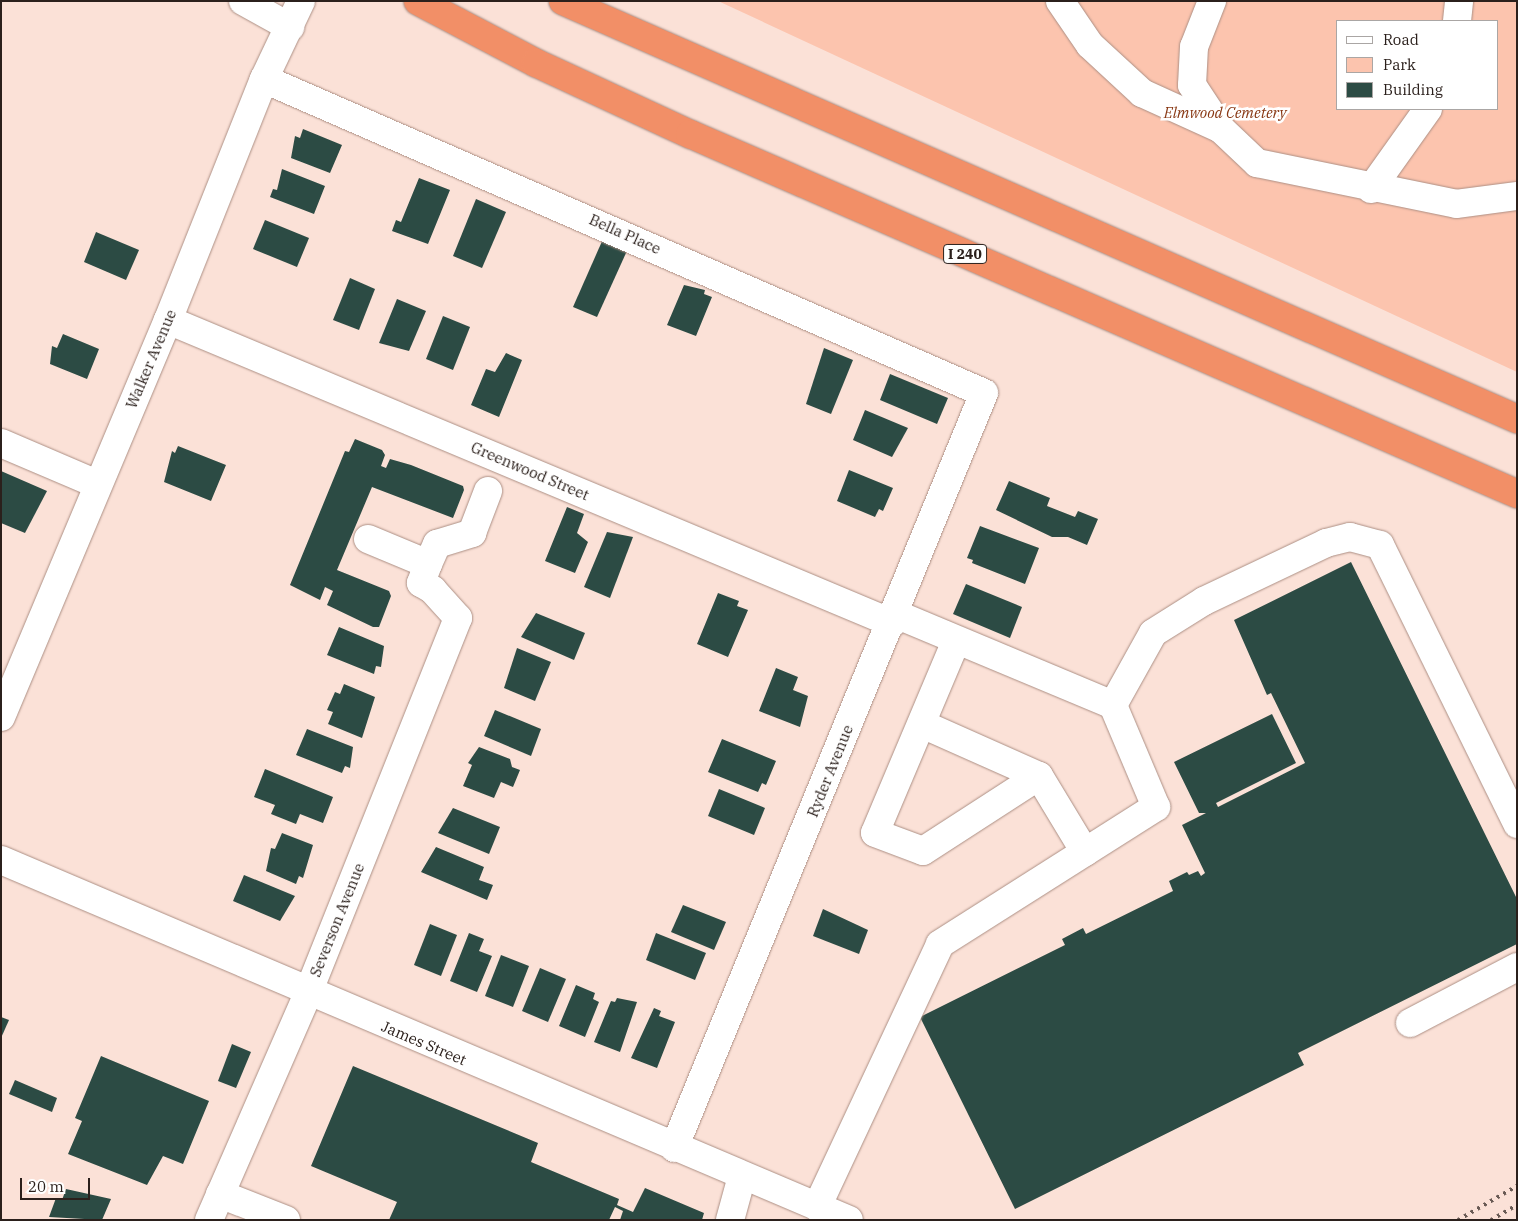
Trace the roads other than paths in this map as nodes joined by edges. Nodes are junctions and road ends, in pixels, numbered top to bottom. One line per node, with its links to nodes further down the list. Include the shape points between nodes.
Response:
1 (243, 1): 9 (street)
2 (301, 1): 9 (street, Walker Avenue)
3 (418, 1): 21 (highway, I 240, via 536,64 681,130)
4 (563, 1): 17 (highway)
5 (1060, 1): 12 (street, via 1090,45 1142,93)
6 (1212, 1): 12 (street, via 1194,47 1192,85)
7 (1459, 1): 8 (street)
8 (1457, 20)
9 (290, 26): 10 (street, Walker Avenue)
10 (264, 79): 15 (street, Walker Avenue); 16 (street, Bella Place)
11 (1427, 110): 13 (street)
12 (1221, 129): 13 (street, via 1257,163)
13 (1371, 189): 14 (street, via 1456,204)
14 (1517, 196)
15 (168, 320): 19 (street, Walker Avenue); 24 (street, Greenwood Street)
16 (984, 392): 24 (street, Ryder Avenue)
17 (1517, 419)
18 (1, 443): 19 (street)
19 (97, 484): 27 (street, Walker Avenue)
20 (488, 491): 23 (street, via 472,533 437,544)
21 (1517, 494)
22 (368, 540): 23 (street)
23 (428, 564): 34 (street, Severson Avenue, via 421,583 433,590 458,618)
24 (893, 619): 25 (street, Greenwood Street); 36 (street, Ryder Avenue)
25 (956, 640): 26 (street, Greenwood Street); 28 (street)
26 (1113, 705): 30 (street, via 1153,633 1204,601 1326,543 1350,537 1380,545); 31 (street, via 1156,807)
27 (1, 717)
28 (922, 724): 29 (street); 29 (street, via 875,833 924,851)
29 (1039, 776): 31 (street)
30 (1517, 824)
31 (1085, 852): 39 (street, via 940,944)
32 (1, 860): 34 (street, James Street)
33 (1517, 967): 35 (street)
34 (308, 993): 36 (street, James Street); 38 (street, Severson Avenue)
35 (1410, 1023)
36 (674, 1148): 37 (street, James Street)
37 (742, 1176): 39 (street, James Street); 42 (street)
38 (220, 1194): 40 (street, Severson Avenue); 41 (street)
39 (817, 1207): 43 (street, James Street)
40 (210, 1220)
41 (286, 1220)
42 (730, 1220)
43 (849, 1220)

